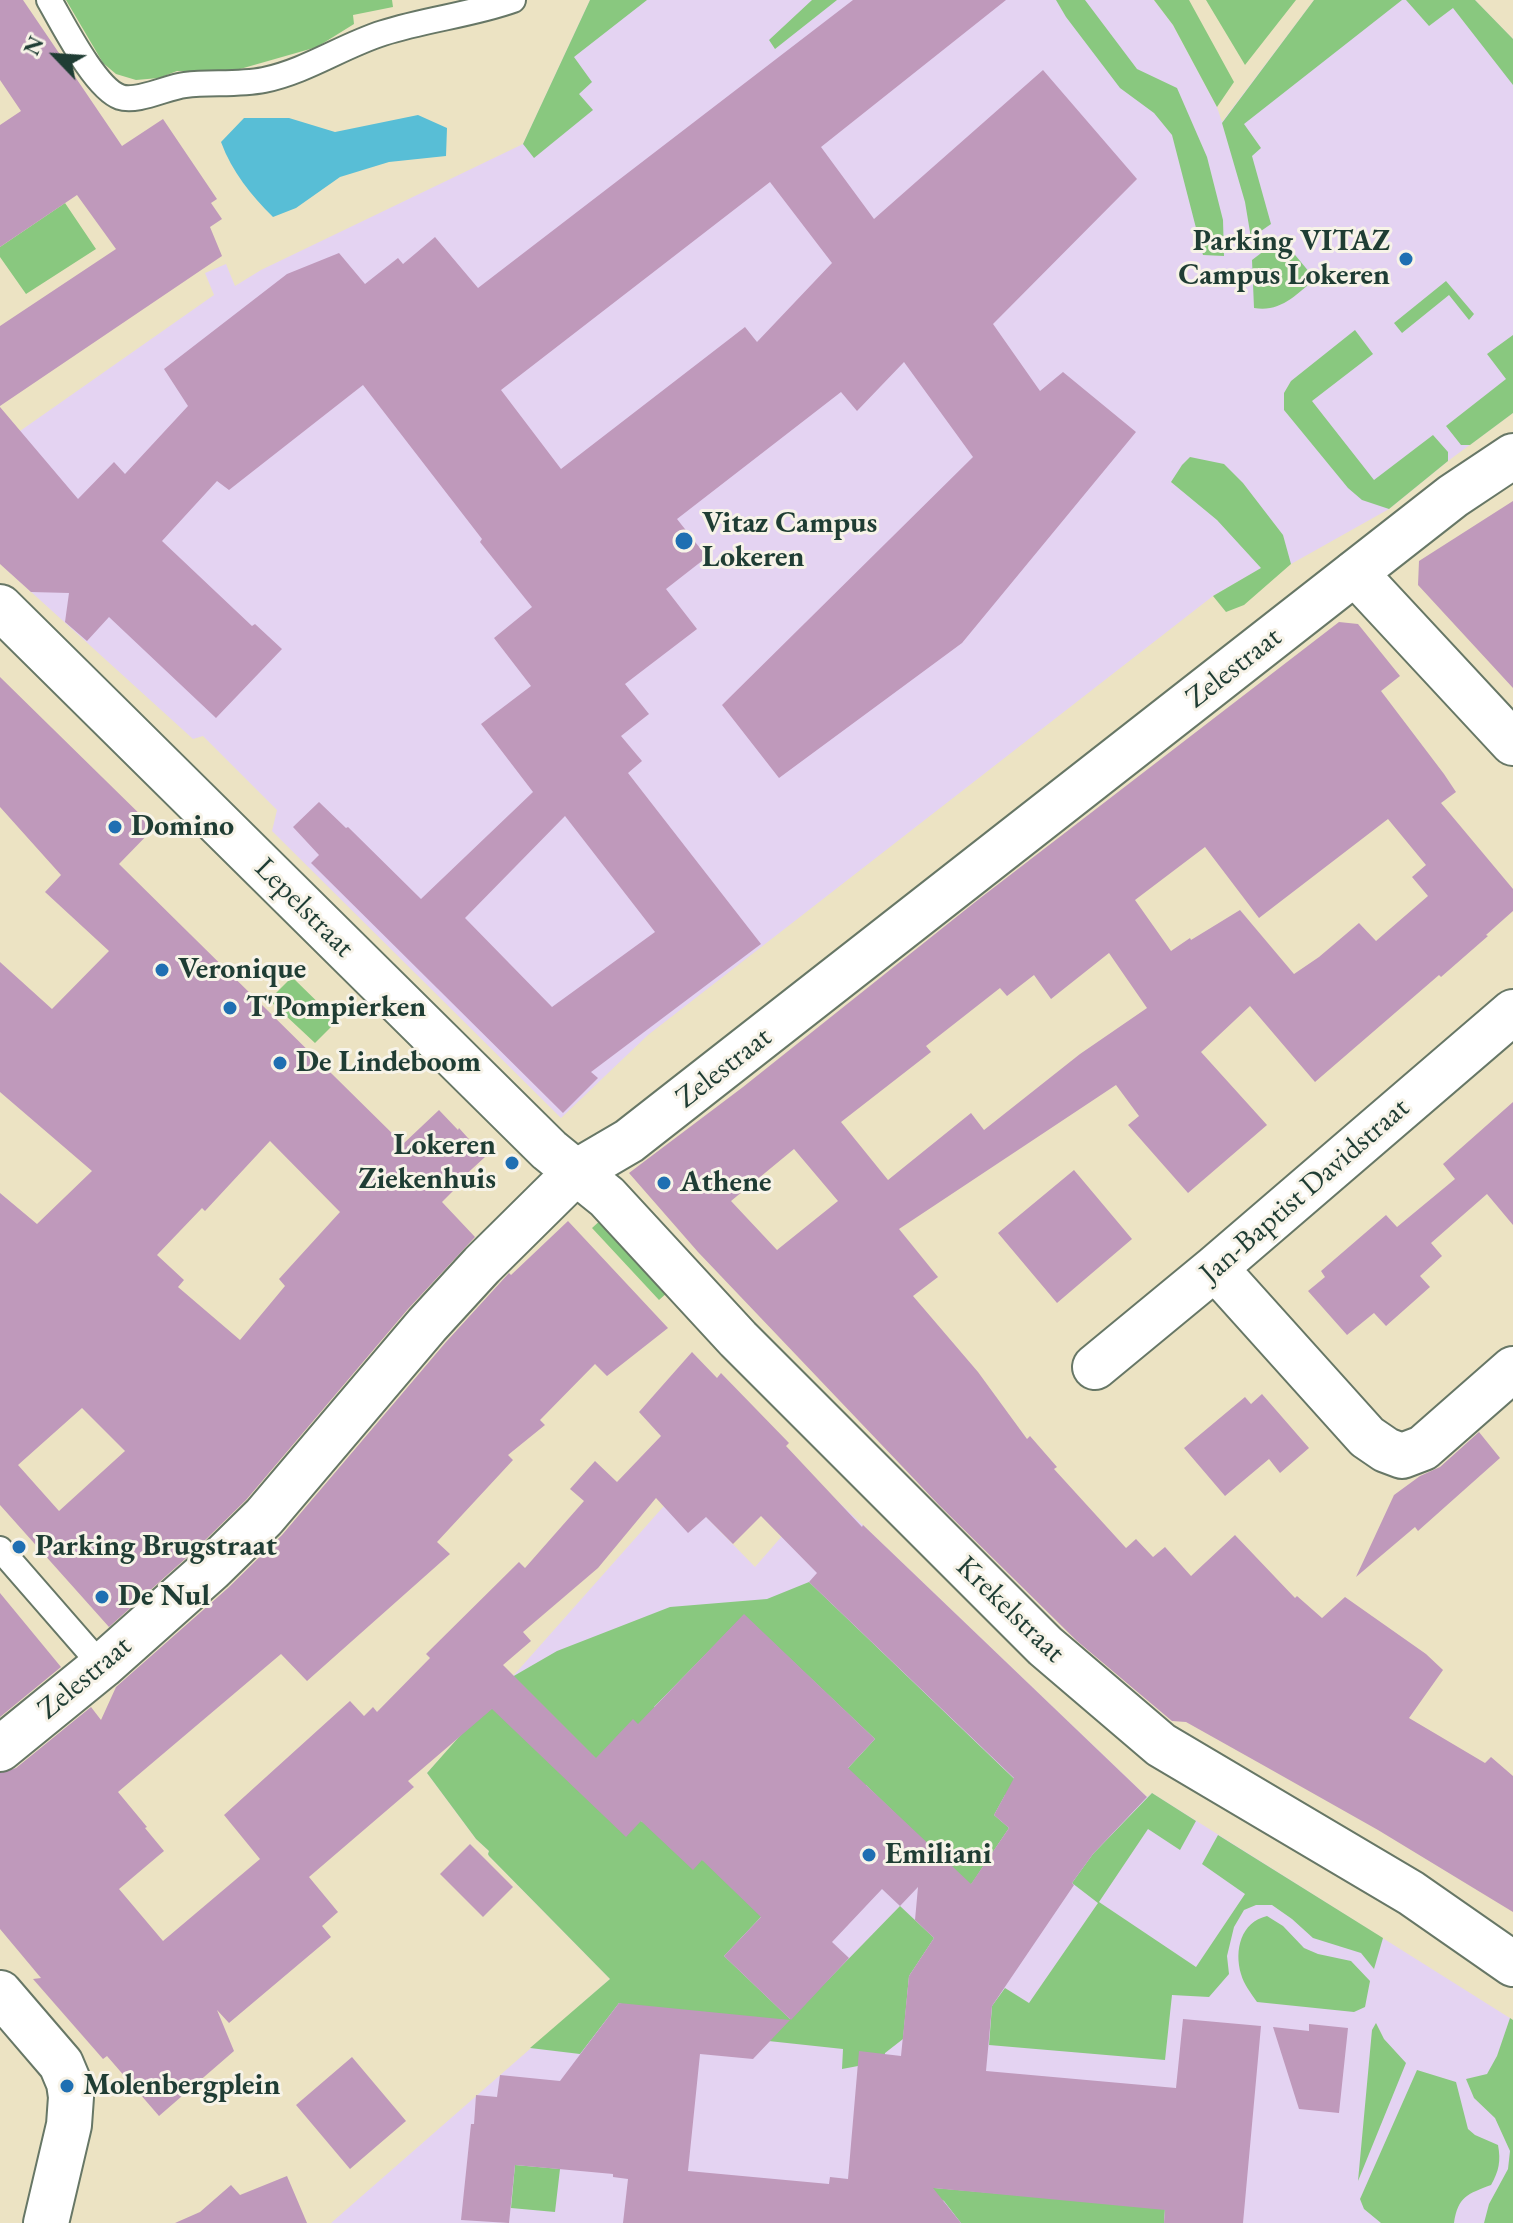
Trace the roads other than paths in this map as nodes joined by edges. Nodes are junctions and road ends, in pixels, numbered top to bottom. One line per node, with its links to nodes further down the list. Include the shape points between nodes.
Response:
1 (49, 0): 2 (lane, via 102,86 122,98 184,85 265,80 382,33)
2 (513, 0)
3 (1513, 456): 4 (street, Zelestraat)
4 (1355, 573): 6 (street); 8 (street, Zelestraat, via 730,1064 629,1141)
5 (0, 607): 8 (street, Lepelstraat)
6 (1513, 743)
7 (1513, 1012): 9 (street, Jan-Baptist Davidstraat)
8 (576, 1172): 13 (street, Zelestraat, via 427,1325 264,1517); 15 (street, Krekelstraat, via 607,1197 738,1339 1045,1646 1161,1745 1411,1893)
9 (1215, 1268): 10 (street, Jan-Baptist Davidstraat); 11 (street, via 1367,1437 1402,1456 1423,1448)
10 (1095, 1367)
11 (1513, 1369)
12 (0, 1549): 13 (lane)
13 (102, 1666): 14 (street, Zelestraat)
14 (0, 1749)
15 (1513, 1964)
16 (0, 1993): 17 (street, via 61,2064 69,2083 69,2125)
17 (46, 2223)

